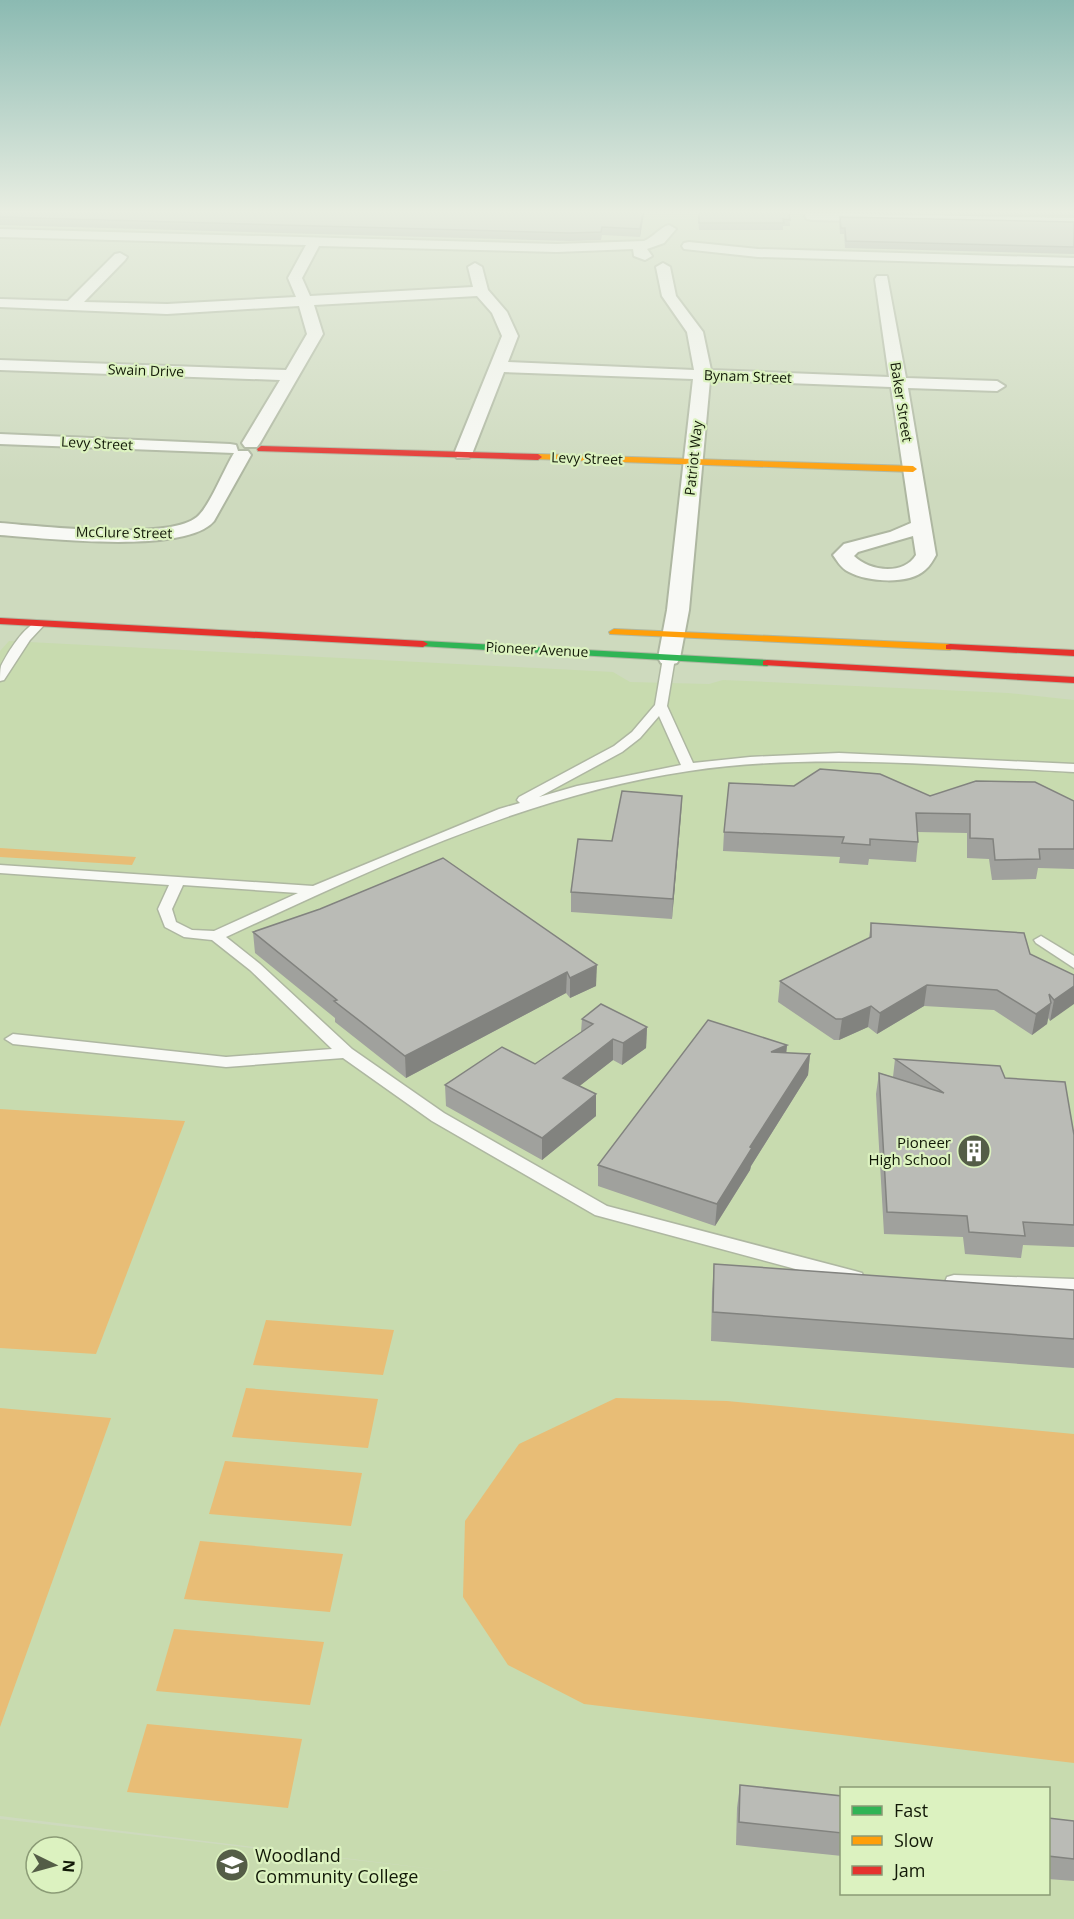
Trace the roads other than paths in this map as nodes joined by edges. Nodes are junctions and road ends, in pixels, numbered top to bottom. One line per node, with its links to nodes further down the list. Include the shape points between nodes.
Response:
1 (0, 303): 8 (street)
2 (74, 303): 8 (street)
3 (278, 303): 8 (street, via 167,309)
4 (305, 303): 12 (street, McClure Street, via 315,334)
5 (491, 303): 10 (street, via 510,336)
6 (674, 303): 11 (street, Patriot Way, via 695,332)
7 (886, 303): 13 (street, Baker Street)
8 (72, 305)
9 (0, 365): 12 (street, Swain Drive)
10 (500, 367): 11 (street, Bynam Street); 17 (street)
11 (703, 374): 13 (street, Bynam Street); 18 (street, Patriot Way)
12 (291, 375): 16 (street, McClure Street)
13 (898, 382): 14 (street, Bynam Street); 19 (street, Baker Street)
14 (997, 386)
15 (0, 439): 16 (street, Levy Street)
16 (246, 449): 17 (street, Levy Street); 21 (street, McClure Street, via 204,522 181,533 146,536)
17 (463, 454): 18 (street, Levy Street)
18 (692, 462): 19 (street, Levy Street); 26 (street, Patriot Way)
19 (913, 469): 20 (street, Baker Street)
20 (921, 525)
21 (0, 529)
22 (178, 618): 24 (street, via 59,612)
23 (0, 621): 24 (street, Pioneer Avenue)
24 (39, 624): 28 (street, Pioneer Avenue); 29 (lane)
25 (596, 631): 26 (street, Pioneer Avenue)
26 (674, 634): 27 (street, Pioneer Avenue); 28 (street, Patriot Way)
27 (1074, 653)
28 (669, 658): 30 (street, Pioneer Avenue); 31 (lane)
29 (0, 677)
30 (1074, 681)
31 (661, 706): 32 (lane); 34 (lane, via 618,749)
32 (689, 767): 33 (lane, via 839,757); 34 (lane, via 577,790)
33 (1074, 768)
34 (504, 812): 37 (lane)
35 (0, 869): 36 (lane)
36 (178, 881): 37 (lane); 38 (lane, via 165,909 170,924 189,934)
37 (315, 890): 38 (lane)
38 (216, 936): 42 (lane, via 255,967)
39 (1041, 940): 40 (lane)
40 (1074, 963)
41 (13, 1039): 42 (lane, via 226,1062)
42 (346, 1053): 43 (lane, via 438,1118 601,1211)
43 (873, 1279)
44 (932, 1281): 45 (lane)
45 (1074, 1286)

